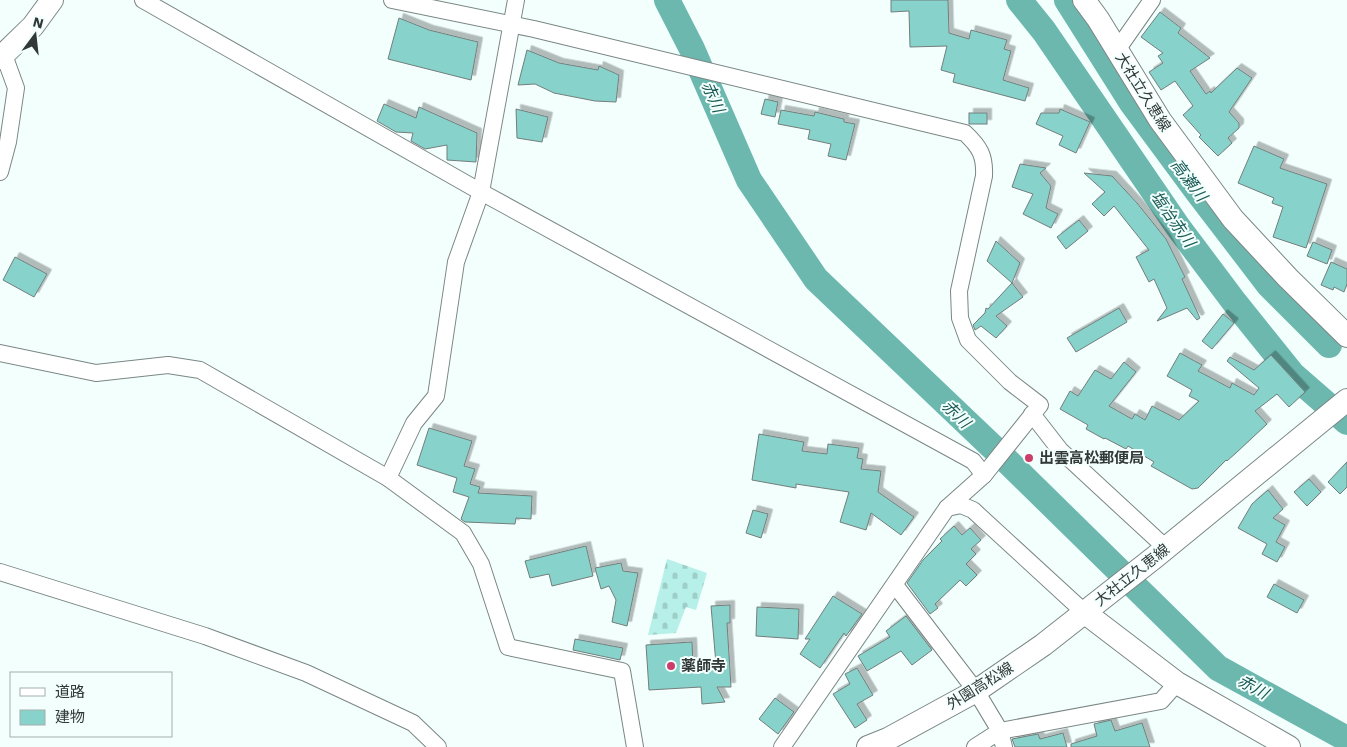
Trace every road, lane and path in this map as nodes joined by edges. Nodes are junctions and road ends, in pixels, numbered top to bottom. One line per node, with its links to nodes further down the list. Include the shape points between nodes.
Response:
1 (52, 0): 9 (main road, via 33,26)
2 (143, 0): 11 (street)
3 (392, 0): 7 (street)
4 (516, 0): 7 (street)
5 (1084, 0): 8 (main road, 大社立久恵線)
6 (1152, 0): 8 (street)
7 (510, 24): 11 (street); 15 (street, via 965,133 976,143 985,161 958,291 960,318 968,340 1010,382 1040,406)
8 (1117, 50): 12 (main road, 大社立久恵線, via 1160,120 1233,219)
9 (2, 56): 10 (street, via 16,88)
10 (0, 172)
11 (481, 192): 16 (street, via 973,461); 17 (street, via 456,262 436,396 414,423)
12 (1347, 336)
13 (0, 353): 17 (street, via 96,373 168,365 200,370)
14 (1347, 400): 19 (main road, 大社立久恵線)
15 (1032, 414): 16 (street); 19 (street, via 1060,450)
16 (984, 475): 18 (street)
17 (388, 478): 27 (street, via 463,533 482,564 508,647 622,671)
18 (948, 508): 21 (street); 22 (street, via 962,505 973,510)
19 (1161, 552): 22 (main road, 大社立久恵線)
20 (0, 572): 26 (street, via 205,636 306,673 413,723)
21 (895, 585): 24 (street); 28 (street)
22 (1092, 606): 23 (main road, 大社立久恵線); 24 (main road, 外園高松線)
23 (1177, 683): 25 (street, via 1160,701); 32 (main road, 大社立久恵線)
24 (976, 691): 25 (street); 29 (main road, 外園高松線)
25 (1000, 730): 30 (street); 31 (street)
26 (438, 747)
27 (634, 747)
28 (782, 747)
29 (868, 747)
30 (975, 747)
31 (1004, 747)
32 (1289, 747)

